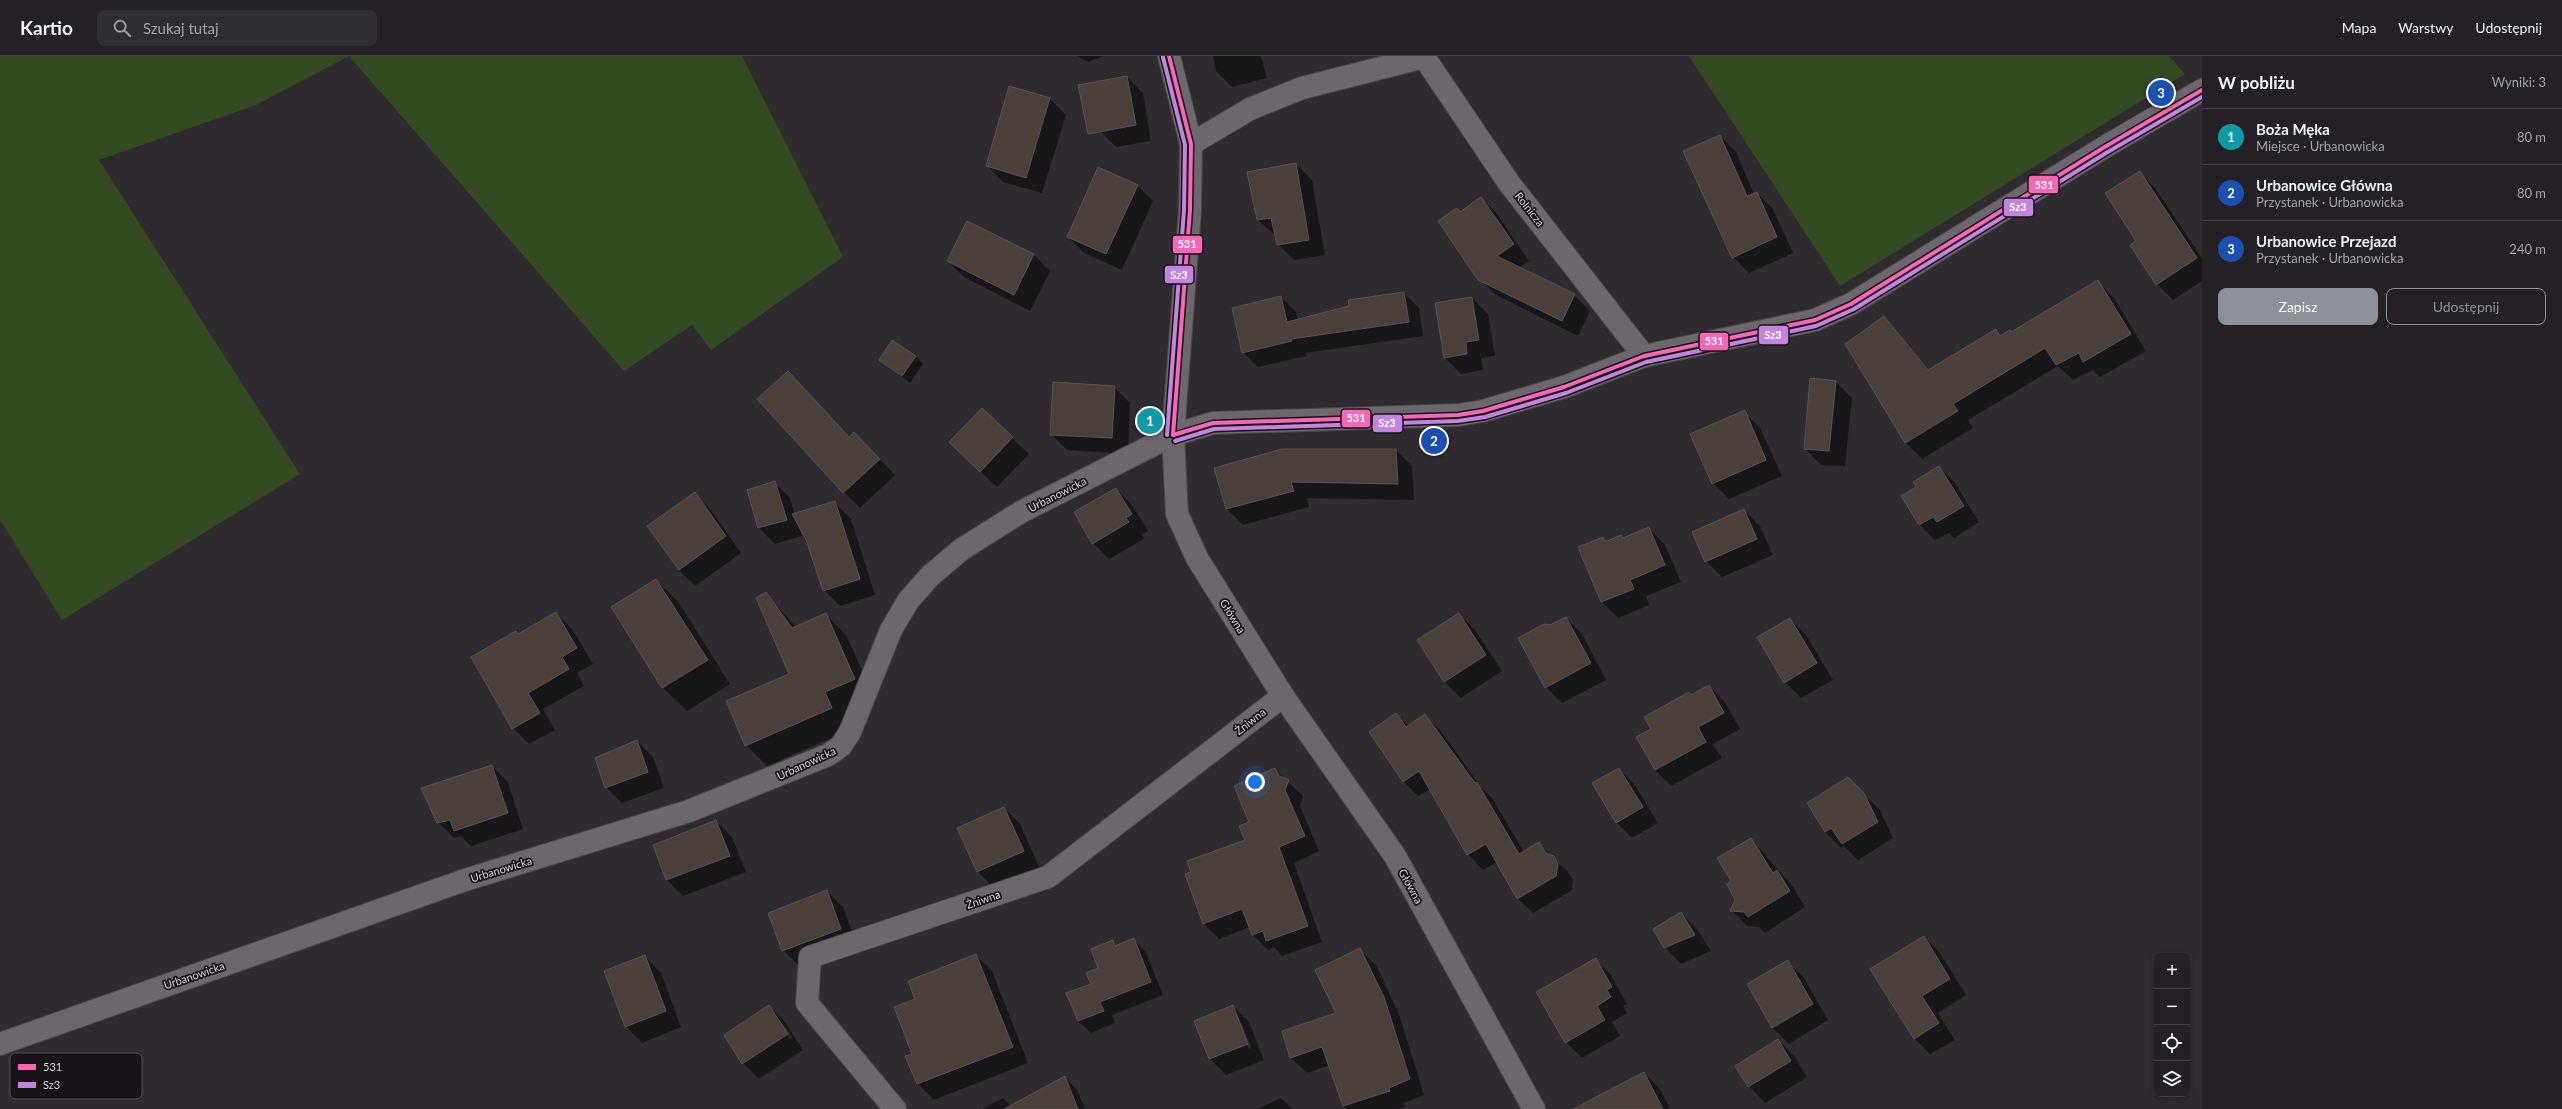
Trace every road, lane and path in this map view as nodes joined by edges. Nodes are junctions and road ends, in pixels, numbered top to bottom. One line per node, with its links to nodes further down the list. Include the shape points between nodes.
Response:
1 (1169, 56): 4 (street, Główna)
2 (1424, 56): 4 (street, via 1302,88 1250,109); 5 (street, Rolnicza, via 1509,182)
3 (2202, 90): 5 (street, Urbanowicka, via 1851,304 1815,320)
4 (1191, 144): 6 (street, Główna, via 1190,210)
5 (1644, 356): 6 (street, Urbanowicka, via 1564,387 1483,411 1458,415 1213,423)
6 (1173, 435): 7 (street, Główna, via 1177,514 1188,541); 8 (street, Urbanowicka, via 1021,512 962,549 930,576 908,601 891,630 850,732 841,746 828,755 689,811 465,880)
7 (1283, 696): 9 (street, Żniwna, via 1048,877 810,957 807,1003); 10 (street, Główna, via 1395,856)
8 (0, 1044)
9 (885, 1107)
10 (1534, 1109)

